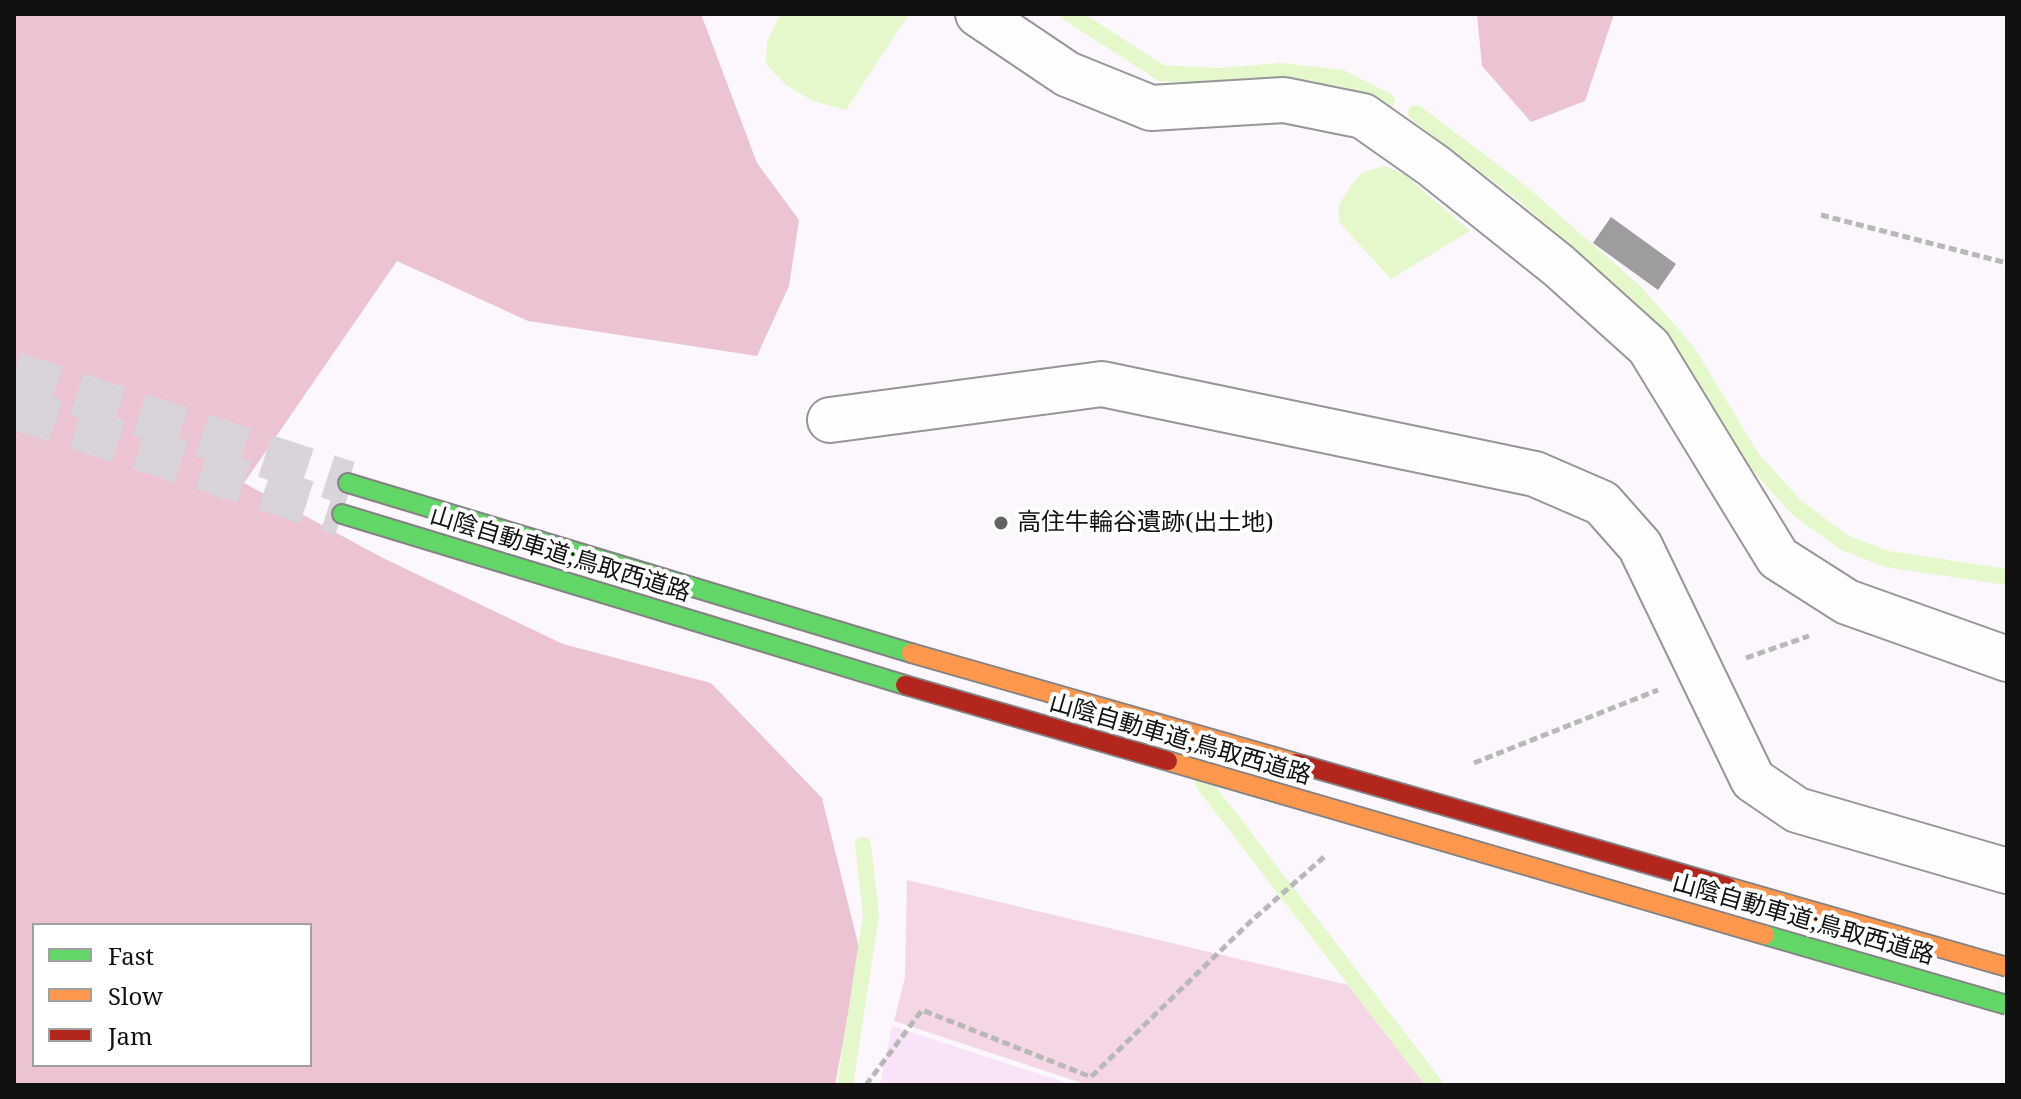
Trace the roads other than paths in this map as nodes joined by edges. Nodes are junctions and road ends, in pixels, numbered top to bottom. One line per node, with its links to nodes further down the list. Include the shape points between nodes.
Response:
1 (978, 14): 5 (street, via 1067,74 1151,108 1284,100 1363,116 1559,266 1649,347 1778,558 1847,602)
2 (830, 420): 6 (street, via 1102,384 1535,474 1602,503 1640,546 1753,780 1797,810)
3 (348, 483): 7 (highway, 山陰自動車道;鳥取西道路, bridge, via 911,653)
4 (342, 514): 8 (highway, 山陰自動車道;鳥取西道路, bridge, via 905,685)
5 (2007, 659)
6 (2007, 871)
7 (2007, 967)
8 (2007, 1005)

